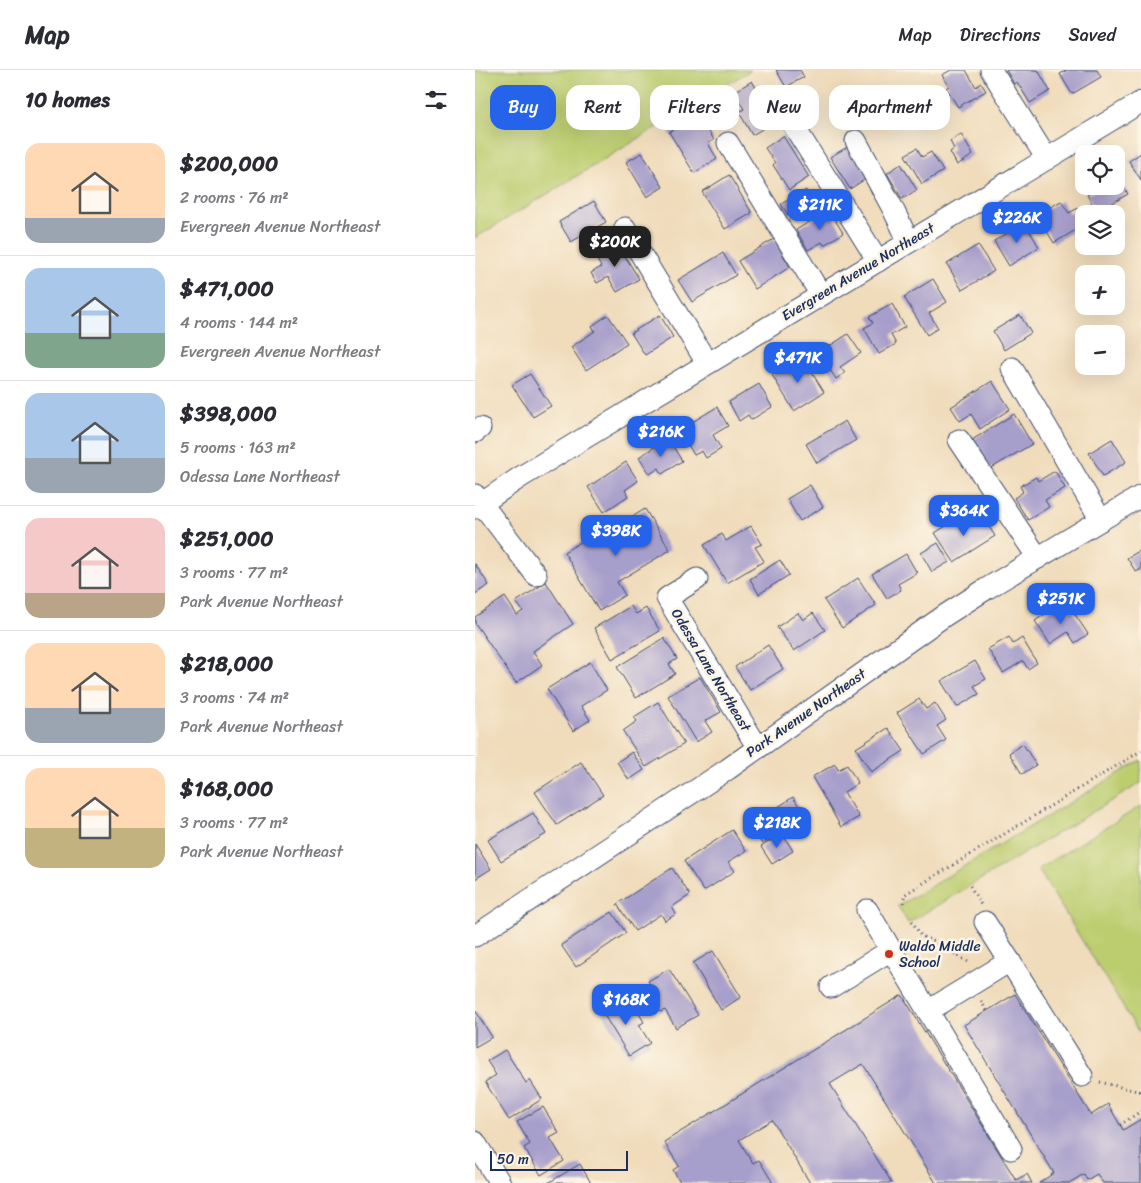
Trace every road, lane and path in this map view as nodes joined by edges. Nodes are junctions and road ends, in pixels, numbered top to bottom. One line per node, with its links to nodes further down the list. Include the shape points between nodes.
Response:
1 (991, 70): 6 (street)
2 (1141, 102): 6 (street, Evergreen Avenue Northeast)
3 (797, 130): 9 (street)
4 (856, 141): 8 (street)
5 (728, 143): 10 (street)
6 (1047, 159): 8 (street, Evergreen Avenue Northeast)
7 (625, 228): 11 (street)
8 (909, 242): 9 (street, Evergreen Avenue Northeast)
9 (878, 261): 10 (street, Evergreen Avenue Northeast)
10 (821, 295): 11 (street, Evergreen Avenue Northeast)
11 (707, 363): 15 (street, Evergreen Avenue Northeast)
12 (1011, 368): 16 (street)
13 (959, 440): 17 (street)
14 (1141, 496): 16 (street, Park Avenue Northeast)
15 (477, 502): 18 (street)
16 (1101, 520): 17 (street, Park Avenue Northeast)
17 (1038, 558): 20 (street, Park Avenue Northeast, via 944,616)
18 (536, 575)
19 (697, 579): 20 (street, Odessa Lane Northeast, via 667,598)
20 (757, 748): 26 (street, Park Avenue Northeast)
21 (1141, 752): 22 (path, via 904,895)
22 (904, 903)
23 (867, 910): 27 (street)
24 (912, 921): 29 (path, via 921,936 970,963)
25 (985, 922): 28 (street)
26 (475, 936)
27 (891, 950): 30 (street); 31 (street)
28 (1010, 961): 29 (street); 32 (street)
29 (984, 977): 31 (street)
30 (831, 987)
31 (928, 1011): 37 (street)
32 (1082, 1076): 33 (path)
33 (1141, 1092)
34 (1141, 1111): 35 (path)
35 (1120, 1125)
36 (475, 1142): 38 (street)
37 (1011, 1149)
38 (500, 1183)

